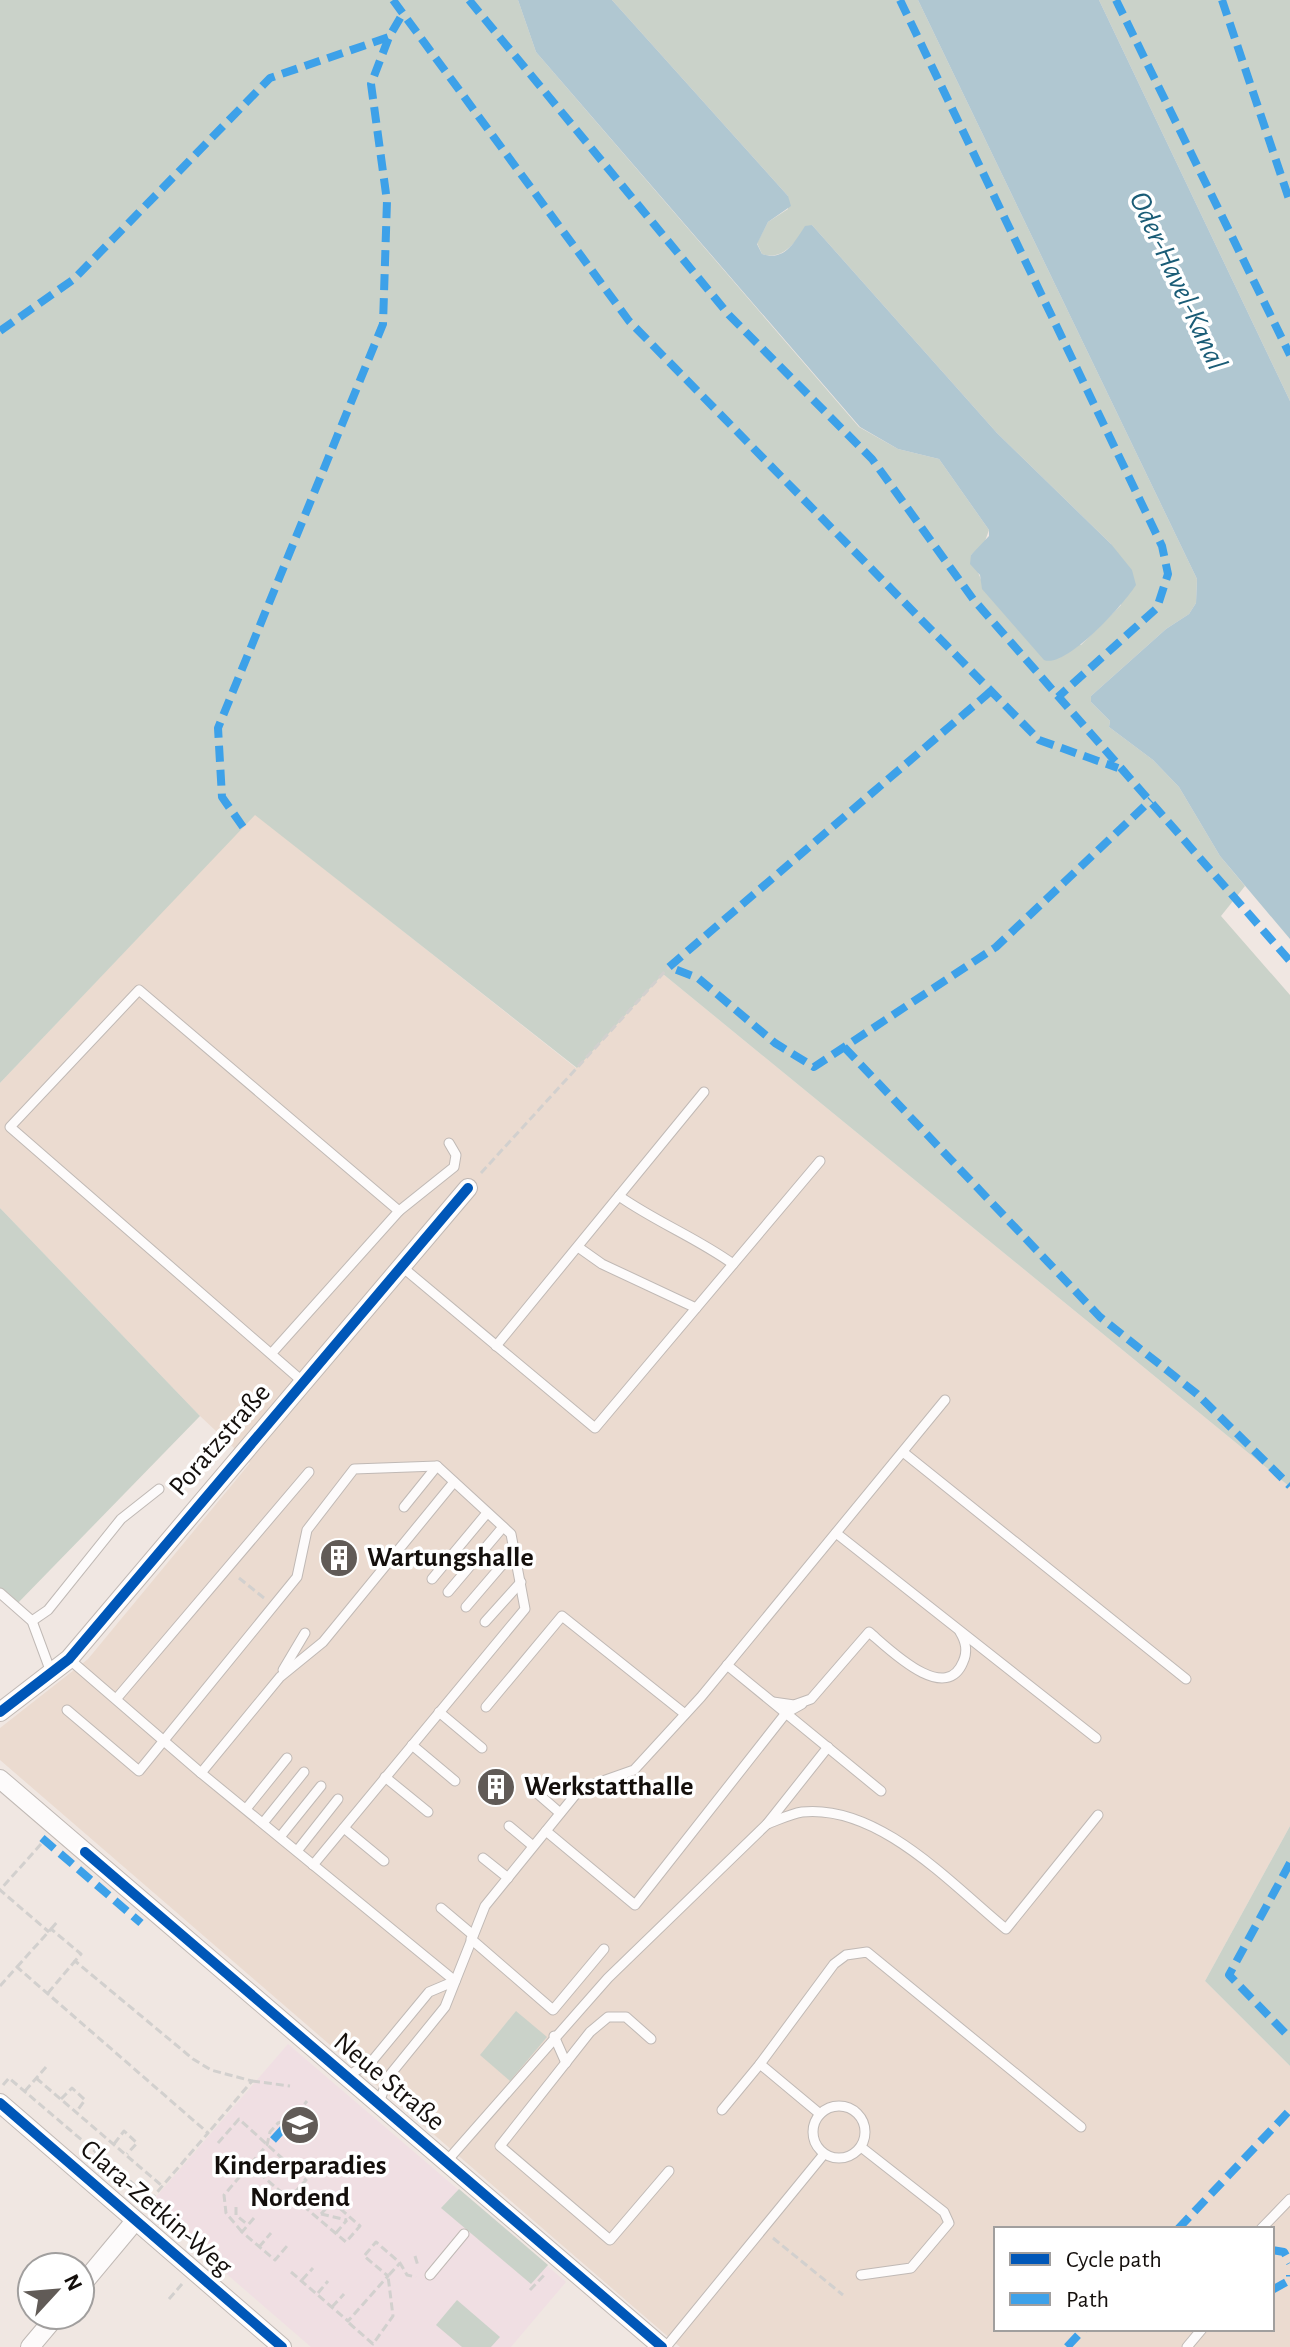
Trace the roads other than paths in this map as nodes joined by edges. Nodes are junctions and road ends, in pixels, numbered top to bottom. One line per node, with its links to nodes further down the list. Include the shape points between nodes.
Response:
1 (704, 1092): 5 (lane)
2 (449, 1143): 6 (lane, via 456,1155 454,1167)
3 (820, 1161): 8 (lane)
4 (468, 1188): 9 (street, Poratzstraße)
5 (619, 1196): 7 (lane); 8 (lane)
6 (399, 1211): 12 (lane); 12 (lane, via 139,990 10,1127)
7 (578, 1247): 10 (lane, via 602,1264); 11 (lane)
8 (733, 1264): 10 (lane)
9 (401, 1266): 11 (lane); 13 (street, Poratzstraße)
10 (696, 1308): 11 (lane, via 595,1428)
11 (496, 1346)
12 (271, 1354): 13 (lane)
13 (302, 1381): 34 (street, Poratzstraße)
14 (945, 1400): 15 (lane)
15 (903, 1452): 23 (lane); 38 (lane)
16 (437, 1466): 18 (lane); 20 (lane); 49 (lane, via 354,1469 307,1530 297,1577)
17 (309, 1472): 39 (lane)
18 (454, 1482): 21 (lane); 37 (lane, via 323,1642)
19 (159, 1489): 30 (lane, via 121,1519 48,1610)
20 (404, 1507)
21 (487, 1513): 22 (lane); 25 (lane)
22 (503, 1527): 24 (lane, via 511,1534); 27 (lane)
23 (836, 1533): 32 (lane); 35 (lane)
24 (514, 1551): 26 (lane); 29 (lane)
25 (432, 1579)
26 (521, 1582): 31 (lane); 45 (lane, via 525,1609)
27 (448, 1592)
28 (0, 1593): 30 (lane)
29 (466, 1607)
30 (32, 1621): 36 (lane)
31 (485, 1622)
32 (959, 1630): 41 (lane, via 966,1655 951,1675 936,1678 918,1672 869,1632); 48 (lane)
33 (305, 1633): 37 (lane)
34 (69, 1659): 36 (street, Poratzstraße); 39 (lane)
35 (727, 1665): 40 (lane); 47 (lane)
36 (52, 1675): 44 (street, Poratzstraße)
37 (280, 1677): 55 (lane)
38 (1186, 1679)
39 (117, 1698): 49 (lane)
40 (773, 1702): 41 (lane); 46 (lane)
41 (802, 1704): 46 (lane)
42 (486, 1707): 47 (lane, via 562,1616)
43 (67, 1710): 49 (lane, via 139,1771)
44 (0, 1712)
45 (439, 1712): 50 (lane); 52 (lane)
46 (786, 1713): 51 (lane); 71 (lane, via 635,1905)
47 (685, 1714): 65 (lane, via 634,1770 580,1789)
48 (1096, 1738)
49 (165, 1741): 55 (lane)
50 (412, 1745): 56 (lane); 58 (lane)
51 (828, 1747): 60 (lane); 68 (lane)
52 (482, 1748)
53 (287, 1758): 63 (lane)
54 (304, 1772): 67 (lane)
55 (201, 1773): 63 (lane)
56 (385, 1777): 64 (lane); 70 (lane)
57 (0, 1779): 87 (street, Neue Straße)
58 (455, 1781)
59 (321, 1786): 72 (lane)
60 (881, 1791)
61 (537, 1793): 65 (lane)
62 (338, 1799): 74 (lane)
63 (246, 1809): 67 (lane)
64 (428, 1812)
65 (560, 1813): 71 (lane)
66 (1098, 1815): 68 (lane, via 1006,1929 885,1831 859,1819 801,1812)
67 (263, 1823): 72 (lane)
68 (767, 1824): 83 (lane)
69 (509, 1826): 73 (lane)
70 (344, 1828): 76 (lane); 77 (lane)
71 (546, 1831): 73 (lane)
72 (280, 1837): 74 (lane)
73 (533, 1846): 78 (lane)
74 (297, 1851): 77 (lane)
75 (483, 1858): 78 (lane)
76 (384, 1861)
77 (313, 1865): 82 (lane)
78 (508, 1878): 80 (lane, via 485,1906)
79 (441, 1908): 80 (lane)
80 (472, 1937): 81 (lane, via 553,2010); 82 (lane)
81 (604, 1949)
82 (455, 1981): 87 (lane, via 429,1992 372,2061); 89 (lane, via 445,2007 389,2076)
83 (554, 2036): 85 (lane); 95 (lane)
84 (651, 2039): 85 (lane, via 626,2017 608,2017)
85 (566, 2063): 96 (lane, via 500,2146 610,2240)
86 (760, 2064): 90 (lane); 91 (lane); 92 (lane, via 834,1964 867,1952)
87 (346, 2077): 89 (street, Neue Straße)
88 (0, 2103): 98 (street, Clara-Zetkin-Weg)
89 (378, 2105): 95 (street, Neue Straße)
90 (722, 2110)
91 (820, 2114): 93 (lane, via 836,2106 854,2110 866,2131); 94 (lane, via 813,2130)
92 (1081, 2127)
93 (861, 2147): 94 (lane, via 840,2159); 102 (lane, via 944,2212 949,2223 911,2268)
94 (824, 2154): 108 (lane)
95 (445, 2162): 108 (street, Neue Straße)
96 (669, 2171)
97 (1290, 2199): 99 (lane)
98 (135, 2221): 101 (street); 107 (street, Clara-Zetkin-Weg)
99 (1263, 2227)
100 (464, 2234): 103 (lane)
101 (96, 2268)
102 (861, 2275)
103 (425, 2276)
104 (44, 2331): 106 (street)
105 (1200, 2331): 109 (lane)
106 (30, 2347)
107 (282, 2347)
108 (664, 2347)
109 (1187, 2347)

